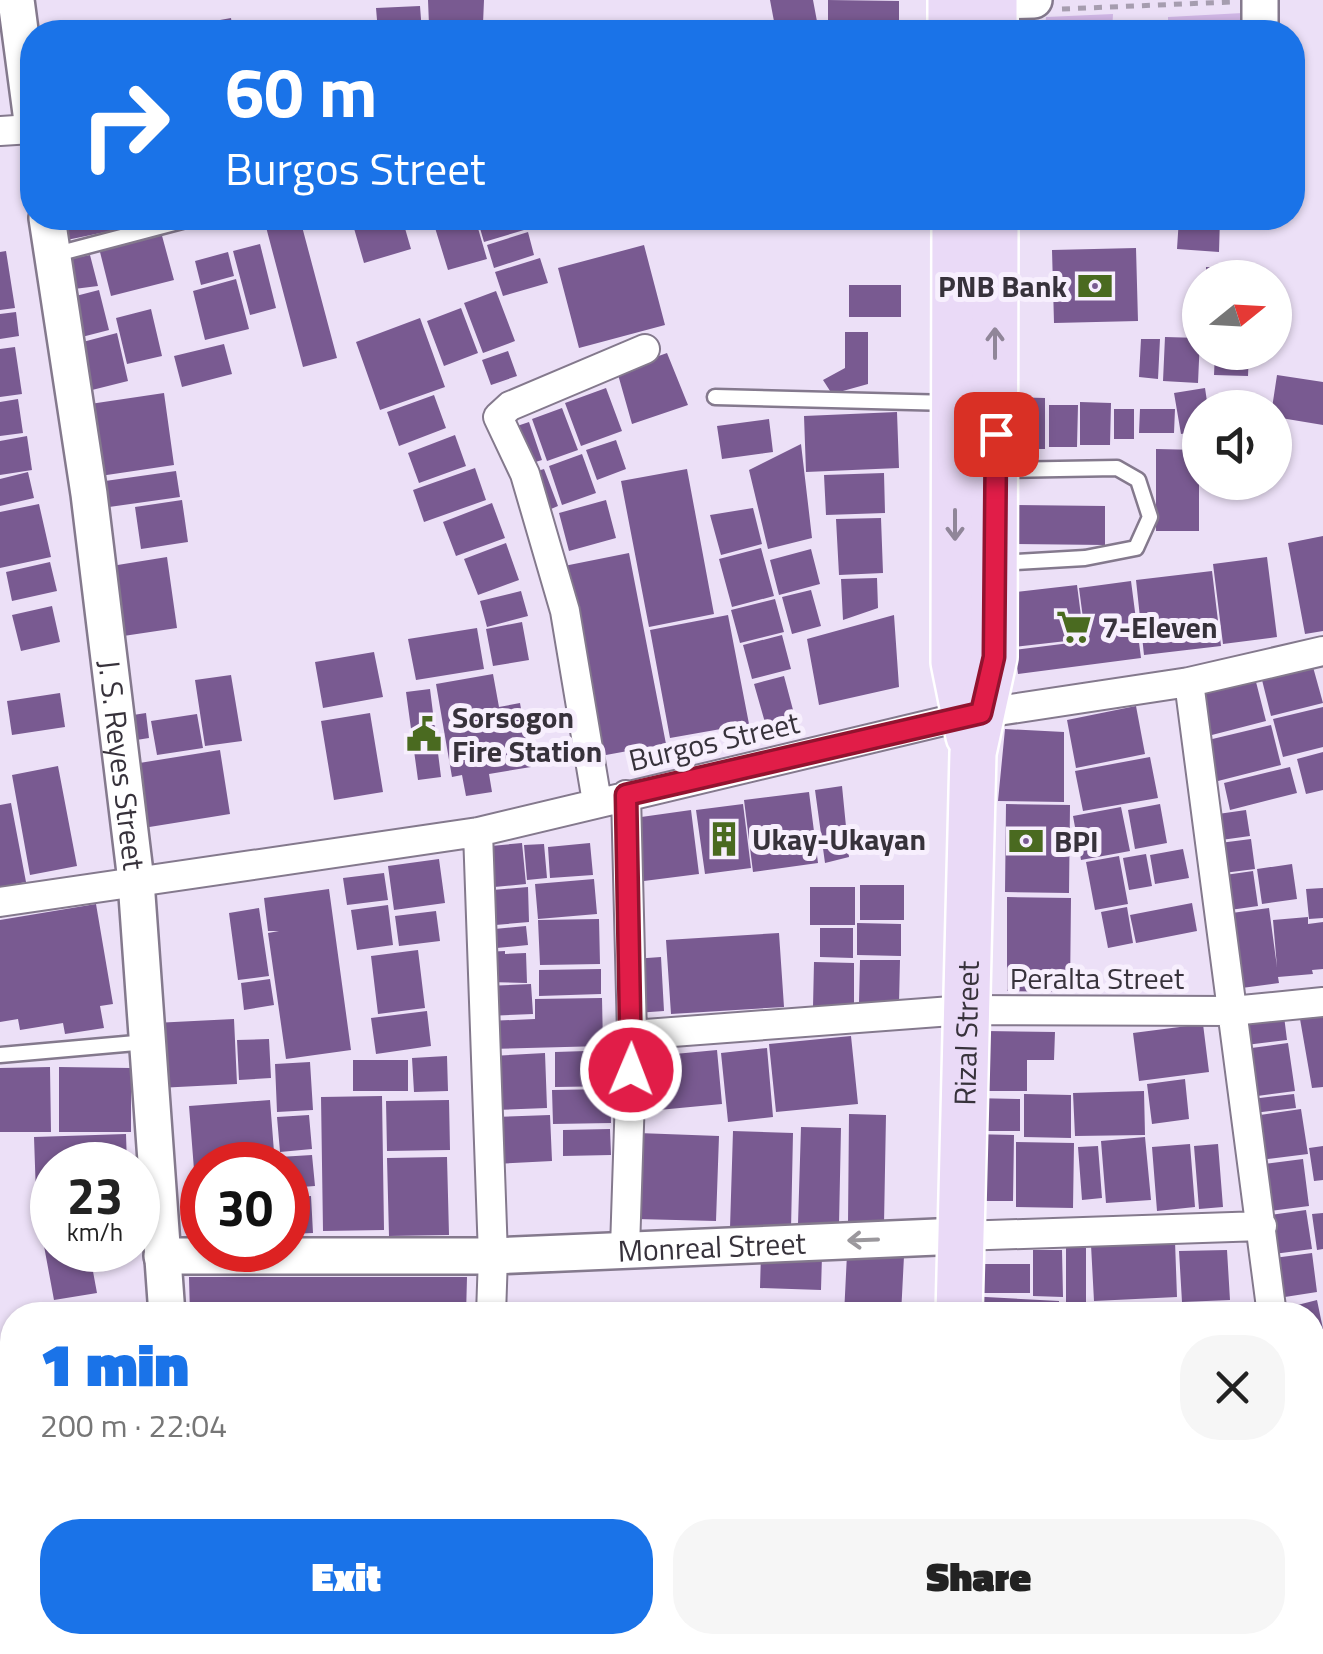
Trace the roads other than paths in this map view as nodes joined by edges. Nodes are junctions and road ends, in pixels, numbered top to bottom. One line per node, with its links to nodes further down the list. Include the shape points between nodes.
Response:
1 (16, 0): 4 (street)
2 (994, 1): 3 (street)
3 (1042, 5)
4 (20, 30)
5 (49, 230): 9 (street, J. S. Reyes Street)
6 (148, 230): 9 (lane)
7 (955, 230): 12 (main road, Rizal Street)
8 (995, 230): 13 (main road, Rizal Street, one-way to 8)
9 (53, 255): 21 (street, J. S. Reyes Street)
10 (645, 350): 19 (street, via 510,406 498,417 526,474 565,611)
11 (715, 397): 12 (lane)
12 (956, 404): 17 (main road, Rizal Street, one-way to 17, via 954,662)
13 (996, 470): 14 (main road, Rizal Street); 14 (lane, via 1117,468 1138,480 1150,517 1136,548)
14 (996, 564): 17 (main road, Rizal Street, via 994,657)
15 (1323, 652): 16 (street, Burgos Street)
16 (1189, 682): 17 (street, Burgos Street); 25 (street)
17 (973, 727): 18 (street, Burgos Street); 24 (main road, Rizal Street)
18 (626, 795): 19 (street, Burgos Street); 26 (street)
19 (597, 802): 20 (street, Burgos Street)
20 (478, 832): 21 (street, Burgos Street); 33 (street)
21 (136, 881): 22 (street, Burgos Street); 27 (street, J. S. Reyes Street)
22 (0, 902)
23 (1323, 1002): 25 (street, Peralta Street)
24 (965, 1010): 25 (street, Peralta Street); 26 (street, Peralta Street); 30 (main road, Rizal Street)
25 (1232, 1011): 29 (street)
26 (632, 1035): 31 (street)
27 (147, 1042): 28 (lane); 32 (street, J. S. Reyes Street)
28 (0, 1055)
29 (1262, 1226): 30 (street, Monreal Street); 37 (street)
30 (960, 1236): 31 (street, Monreal Street, one-way to 31); 36 (main road, Rizal Street)
31 (625, 1248): 33 (street, Monreal Street)
32 (162, 1256): 33 (street, Monreal Street); 34 (street, J. S. Reyes Street)
33 (493, 1256): 35 (street)
34 (166, 1302)
35 (491, 1302)
36 (958, 1302)
37 (1271, 1302)

